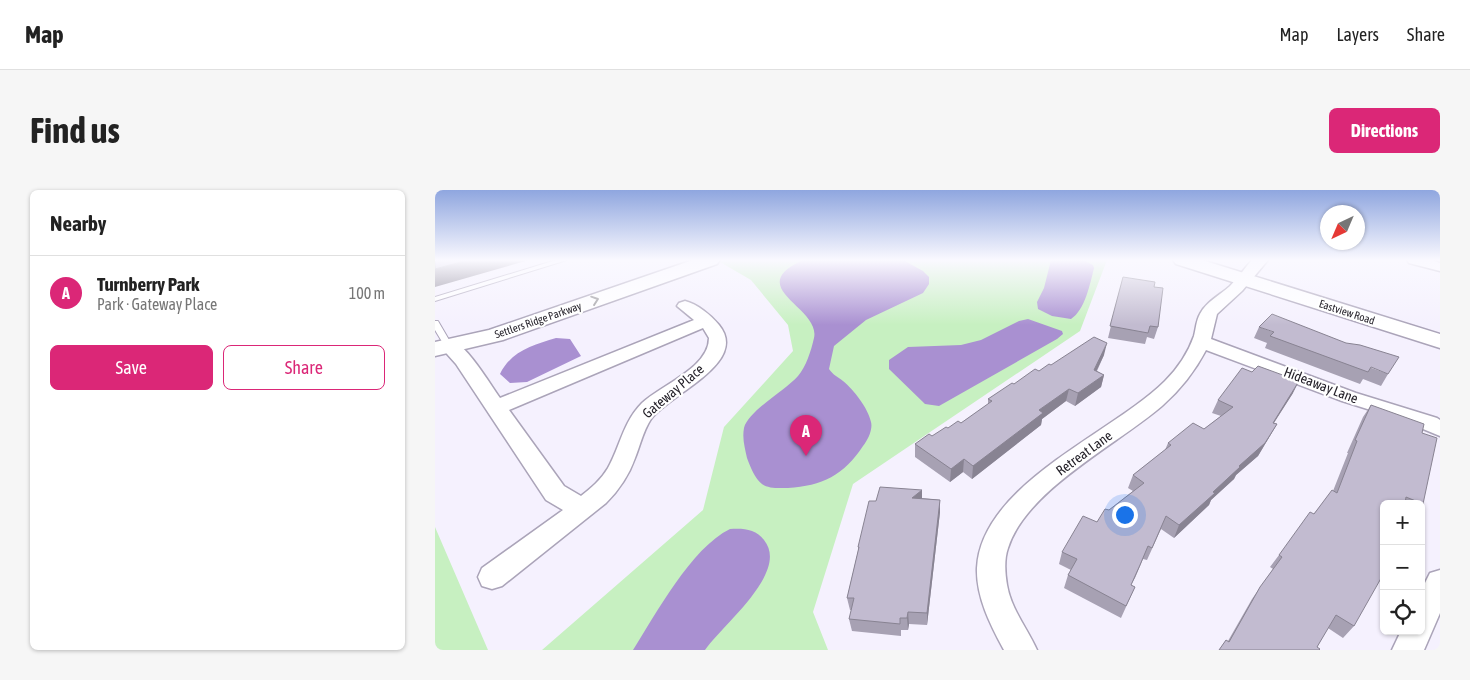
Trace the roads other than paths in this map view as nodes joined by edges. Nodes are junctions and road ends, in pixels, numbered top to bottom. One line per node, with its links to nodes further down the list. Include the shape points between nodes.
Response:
1 (493, 281): 6 (lane)
2 (606, 281): 12 (street, Settlers Ridge Parkway, via 482,324)
3 (649, 281): 12 (street, Settlers Ridge Parkway, one-way to 3, via 495,335)
4 (1242, 281): 11 (street, Retreat Lane, via 1210,311)
5 (1252, 281): 10 (street, Eastview Road)
6 (435, 299)
7 (685, 306): 8 (street, Gateway Place)
8 (705, 321): 13 (street); 15 (street, Gateway Place, via 717,335 715,352 701,369 639,418 615,476)
9 (435, 324): 12 (lane)
10 (1440, 341)
11 (1201, 342): 14 (street, Hideaway Lane); 20 (street, Retreat Lane, via 1187,367 1161,395 1069,462 1019,506 1003,526 992,558 993,589 1004,621)
12 (442, 347): 13 (street, via 463,360)
13 (495, 408): 15 (street, via 555,493)
14 (1440, 429)
15 (583, 509): 16 (street, Gateway Place)
16 (492, 577)
17 (1440, 582): 18 (street)
18 (1425, 614)
19 (1415, 635): 21 (street)
20 (1021, 650)
21 (1408, 650)

